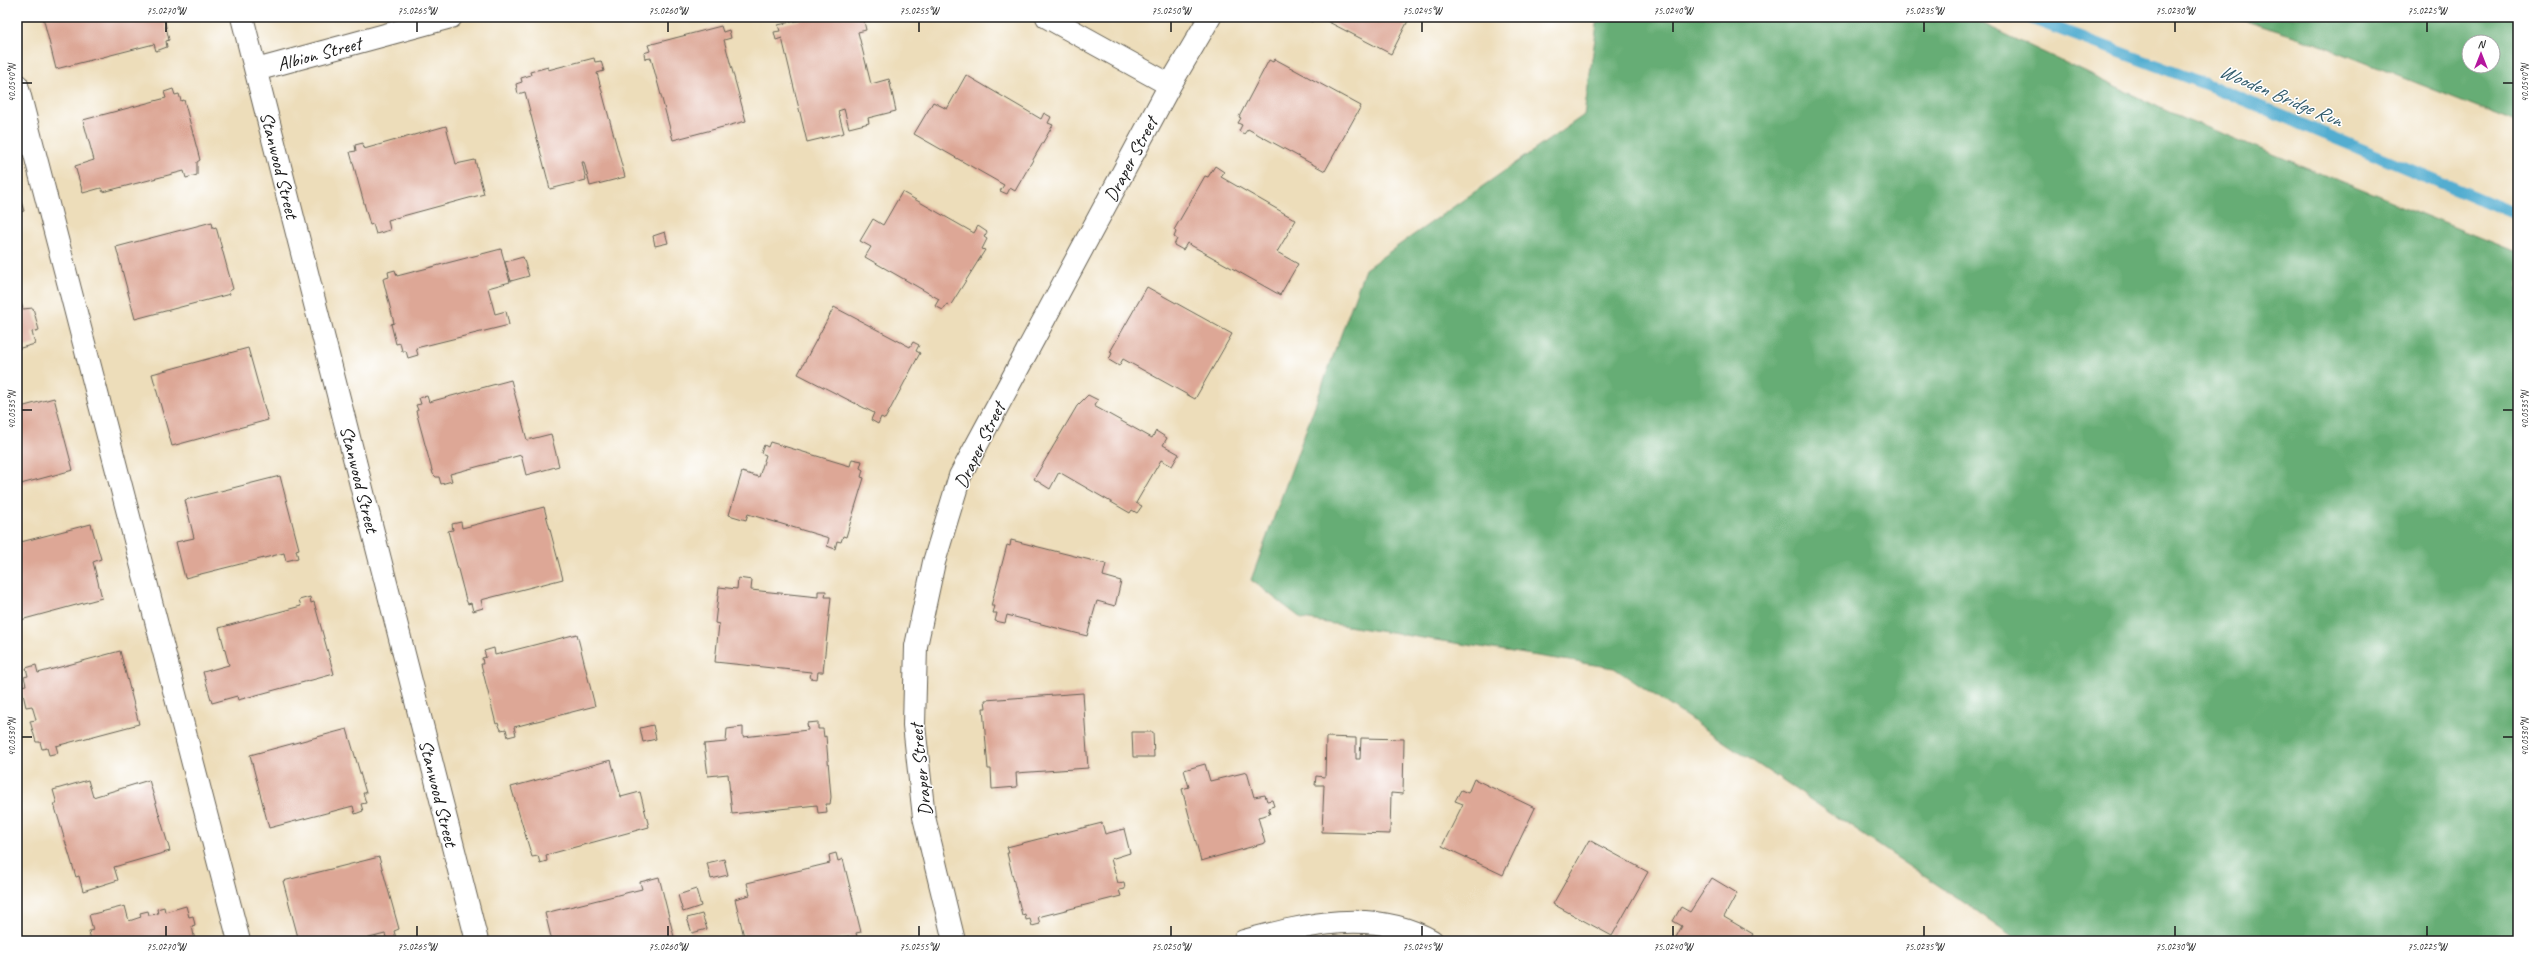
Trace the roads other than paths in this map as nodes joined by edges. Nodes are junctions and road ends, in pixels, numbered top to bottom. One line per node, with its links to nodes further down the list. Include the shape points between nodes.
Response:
1 (242, 17): 5 (street, Stanwood Street)
2 (451, 17): 5 (street, Albion Street)
3 (1047, 17): 7 (street)
4 (1210, 17): 7 (street, Draper Street)
5 (256, 70): 9 (street, Stanwood Street)
6 (17, 85): 8 (street)
7 (1170, 85): 10 (street, Draper Street, via 960,476 934,562 916,646 914,725 924,817)
8 (239, 941)
9 (477, 941)
10 (954, 941)
11 (1244, 941): 12 (street, via 1299,927 1372,921)
12 (1432, 941)

